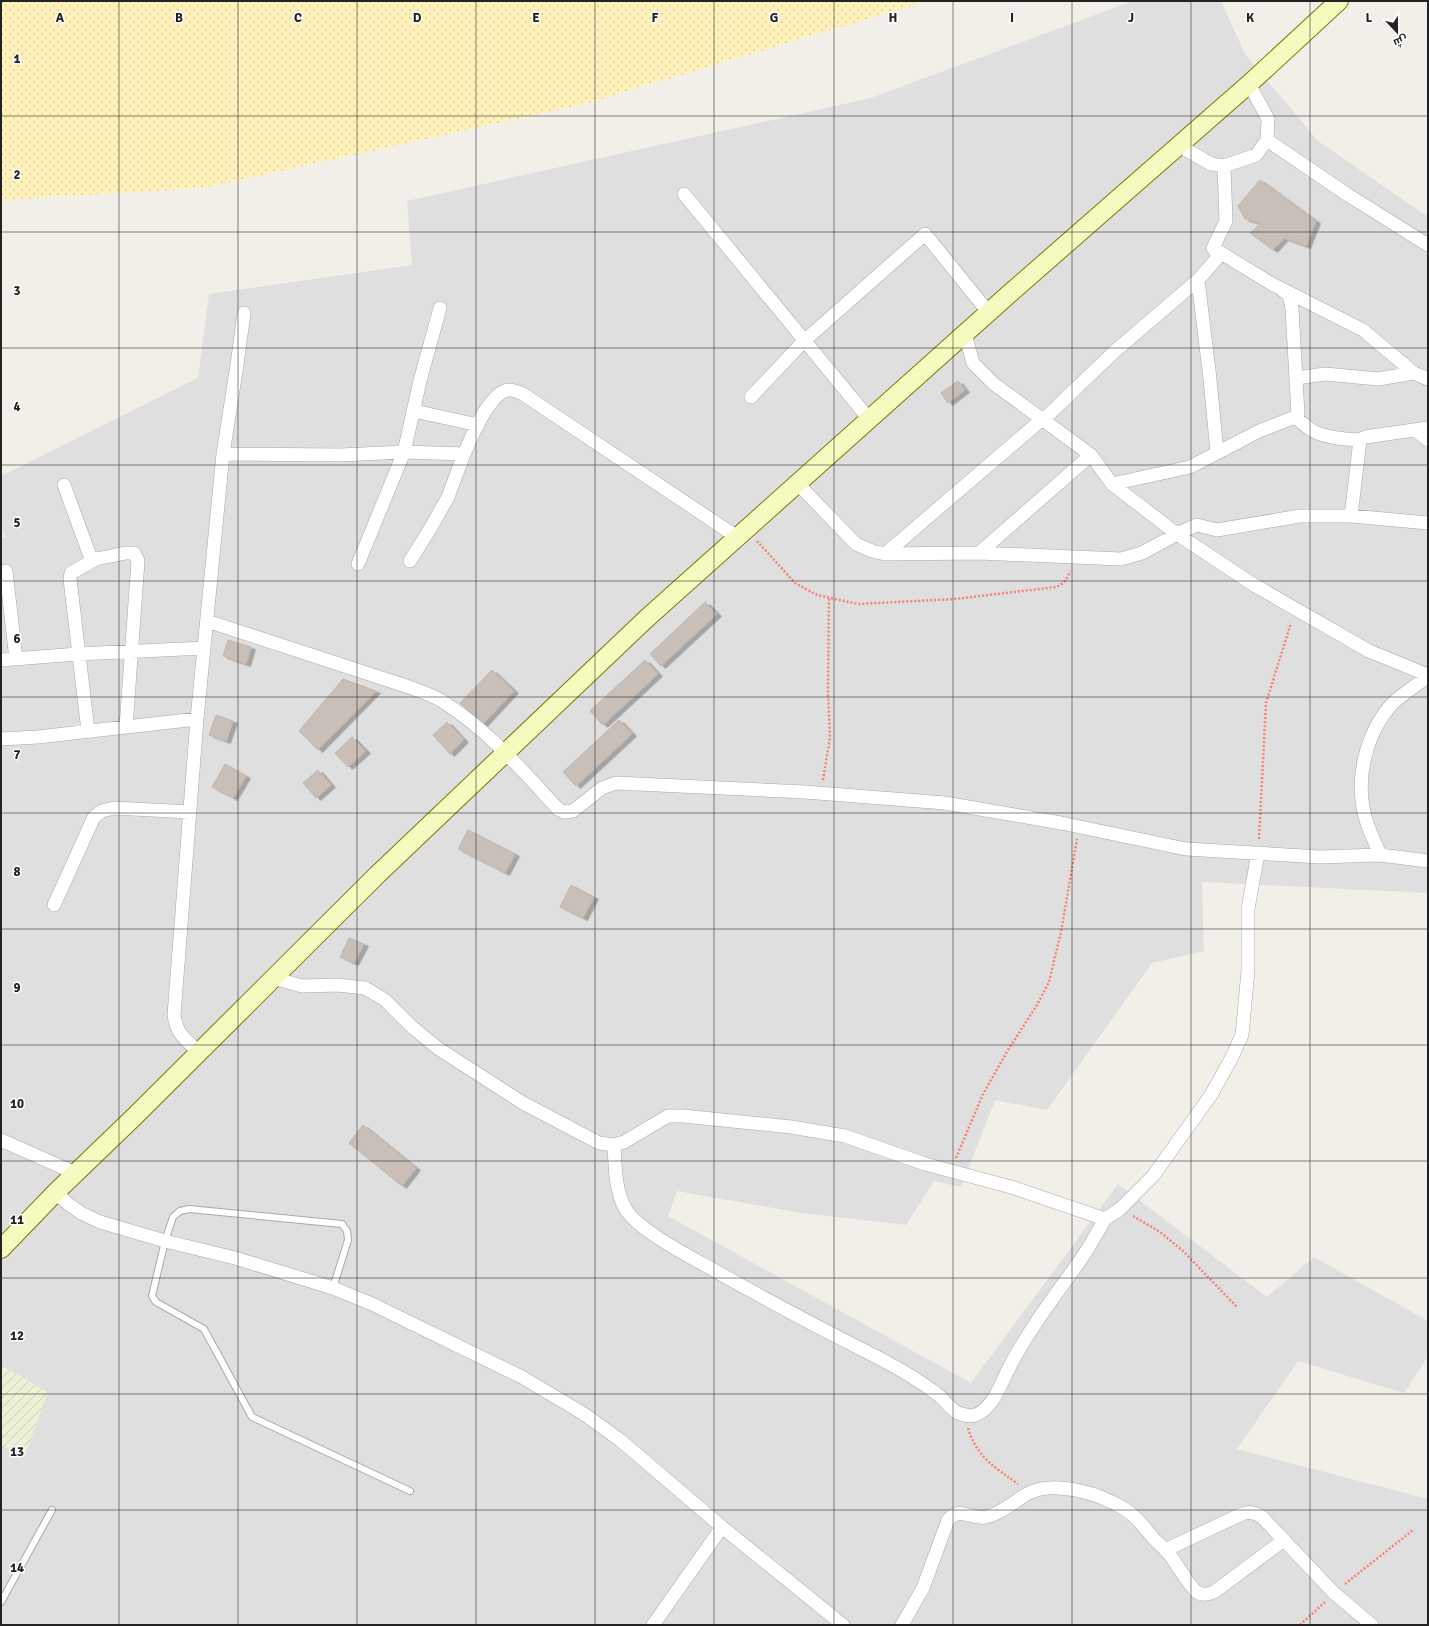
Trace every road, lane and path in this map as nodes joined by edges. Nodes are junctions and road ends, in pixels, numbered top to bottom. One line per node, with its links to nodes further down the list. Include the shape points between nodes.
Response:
1 (1339, 1): 2 (street)
2 (1249, 84): 3 (street, via 1268,119); 4 (street)
3 (1267, 140): 5 (street, via 1256,155); 7 (street)
4 (1178, 145): 5 (street, via 1211,164); 13 (street)
5 (1224, 166): 8 (street, via 1226,221)
6 (684, 194): 15 (street)
7 (1428, 245)
8 (1213, 248): 9 (street, via 1219,256); 10 (street)
9 (1198, 280): 23 (street, via 1115,351); 29 (street)
10 (1272, 284): 16 (street, via 1363,330); 17 (street, via 1289,296)
11 (440, 308): 20 (street)
12 (244, 313): 30 (street)
13 (989, 313): 14 (street); 15 (street, via 925,234)
14 (965, 334): 22 (street); 23 (street, via 973,363 994,384)
15 (804, 341): 19 (street); 22 (street)
16 (1414, 373): 17 (street, via 1378,379 1326,374); 18 (street)
17 (1297, 378): 21 (street, via 1298,414)
18 (1428, 379)
19 (751, 397)
20 (414, 411): 24 (street); 28 (street)
21 (1295, 417): 26 (street, via 1313,431); 29 (street, via 1259,431)
22 (869, 419): 33 (street)
23 (1042, 421): 32 (street); 41 (street)
24 (478, 425): 31 (street); 38 (street, via 495,397 502,391 510,389 523,394)
25 (1422, 429): 26 (street, via 1365,437); 27 (street)
26 (1360, 440): 36 (street)
27 (1428, 440)
28 (404, 452): 30 (street, via 341,455); 31 (street); 45 (street)
29 (1217, 453): 34 (street, via 1190,467)
30 (222, 454): 49 (street)
31 (464, 454): 44 (street, via 448,497)
32 (1091, 455): 34 (street); 40 (street)
33 (797, 483): 38 (street); 41 (street, via 856,544)
34 (1112, 484): 39 (street)
35 (64, 485): 43 (street, via 90,556)
36 (1351, 516): 37 (street); 39 (street, via 1300,516 1217,530 1196,525)
37 (1428, 523)
38 (741, 533): 47 (path, via 795,583 817,595); 60 (street)
39 (1177, 534): 42 (street, via 1142,553 1122,559); 48 (street)
40 (979, 553): 41 (street); 42 (street)
41 (885, 554)
42 (1074, 556): 47 (path, via 1068,577 1062,585 1056,587 955,599 858,604)
43 (96, 559): 51 (street, via 134,553 138,560); 52 (street, via 71,573)
44 (410, 561)
45 (358, 564)
46 (6, 571): 53 (street)
47 (829, 597): 61 (path, via 830,737)
48 (1295, 609): 55 (street, via 1369,651); 64 (path, via 1266,703)
49 (206, 621): 50 (street); 60 (street, via 409,687 441,700 470,720)
50 (204, 648): 51 (street); 56 (street)
51 (131, 652): 52 (street); 57 (street)
52 (78, 654): 53 (street); 58 (street)
53 (16, 659): 54 (street)
54 (1, 660)
55 (1428, 675): 65 (street, via 1393,704 1378,724 1362,768 1361,788 1365,815)
56 (197, 719): 57 (street); 62 (street)
57 (126, 727): 58 (street)
58 (88, 731): 59 (street)
59 (1, 739)
60 (506, 752): 61 (street, via 558,809 564,812 573,812 602,788 616,783); 68 (street)
61 (821, 793): 63 (street, via 945,803)
62 (190, 812): 67 (street, via 114,808 102,811 94,817); 69 (street, via 174,1015 180,1035)
63 (1079, 827): 64 (street, via 1186,850); 72 (path, via 1061,932 1049,982 1038,1005 983,1094)
64 (1258, 853): 65 (street, via 1320,857); 75 (street, via 1248,909 1248,971 1242,1035 1211,1096 1153,1176)
65 (1380, 855): 66 (street)
66 (1428, 861)
67 (54, 906)
68 (273, 978): 69 (street); 71 (street, via 302,986 338,985 365,988 385,1000 412,1028 439,1049 522,1103 599,1143)
69 (199, 1052): 73 (street)
70 (1, 1140): 73 (street)
71 (614, 1145): 72 (street, via 635,1136 668,1116 683,1116 791,1127 845,1136); 81 (street, via 620,1195 630,1215 645,1228 676,1249 803,1320 901,1369)
72 (951, 1171): 76 (street, via 1011,1187)
73 (75, 1173): 74 (street)
74 (56, 1192): 77 (street, via 81,1213 100,1222); 78 (street)
75 (1120, 1209): 76 (street); 80 (path, via 1160,1232 1183,1251)
76 (1105, 1218): 81 (street, via 1081,1260 1032,1327 994,1399 975,1415)
77 (164, 1241): 79 (street, via 235,1258); 79 (lane, via 173,1217 180,1211 189,1209 342,1224 347,1231 348,1240); 82 (lane, via 152,1296 156,1302 204,1329 252,1417)
78 (1, 1249)
79 (333, 1288): 85 (street, via 372,1304 522,1377 584,1414 620,1440)
80 (1237, 1307)
81 (964, 1415): 83 (path, via 974,1446 984,1458)
82 (410, 1491)
83 (1029, 1493): 88 (street, via 1053,1488 1070,1488 1108,1501 1127,1510); 93 (street, via 985,1517 958,1513 948,1520 923,1588)
84 (52, 1510): 90 (lane)
85 (722, 1527): 91 (street); 92 (street)
86 (1413, 1530): 89 (path)
87 (1284, 1540): 88 (street, via 1262,1517 1247,1512); 88 (street, via 1214,1592 1206,1595 1197,1592); 89 (street)
88 (1165, 1550)
89 (1334, 1593): 94 (path); 95 (street)
90 (1, 1602)
91 (653, 1625)
92 (843, 1625)
93 (902, 1625)
94 (1300, 1625)
95 (1372, 1625)

